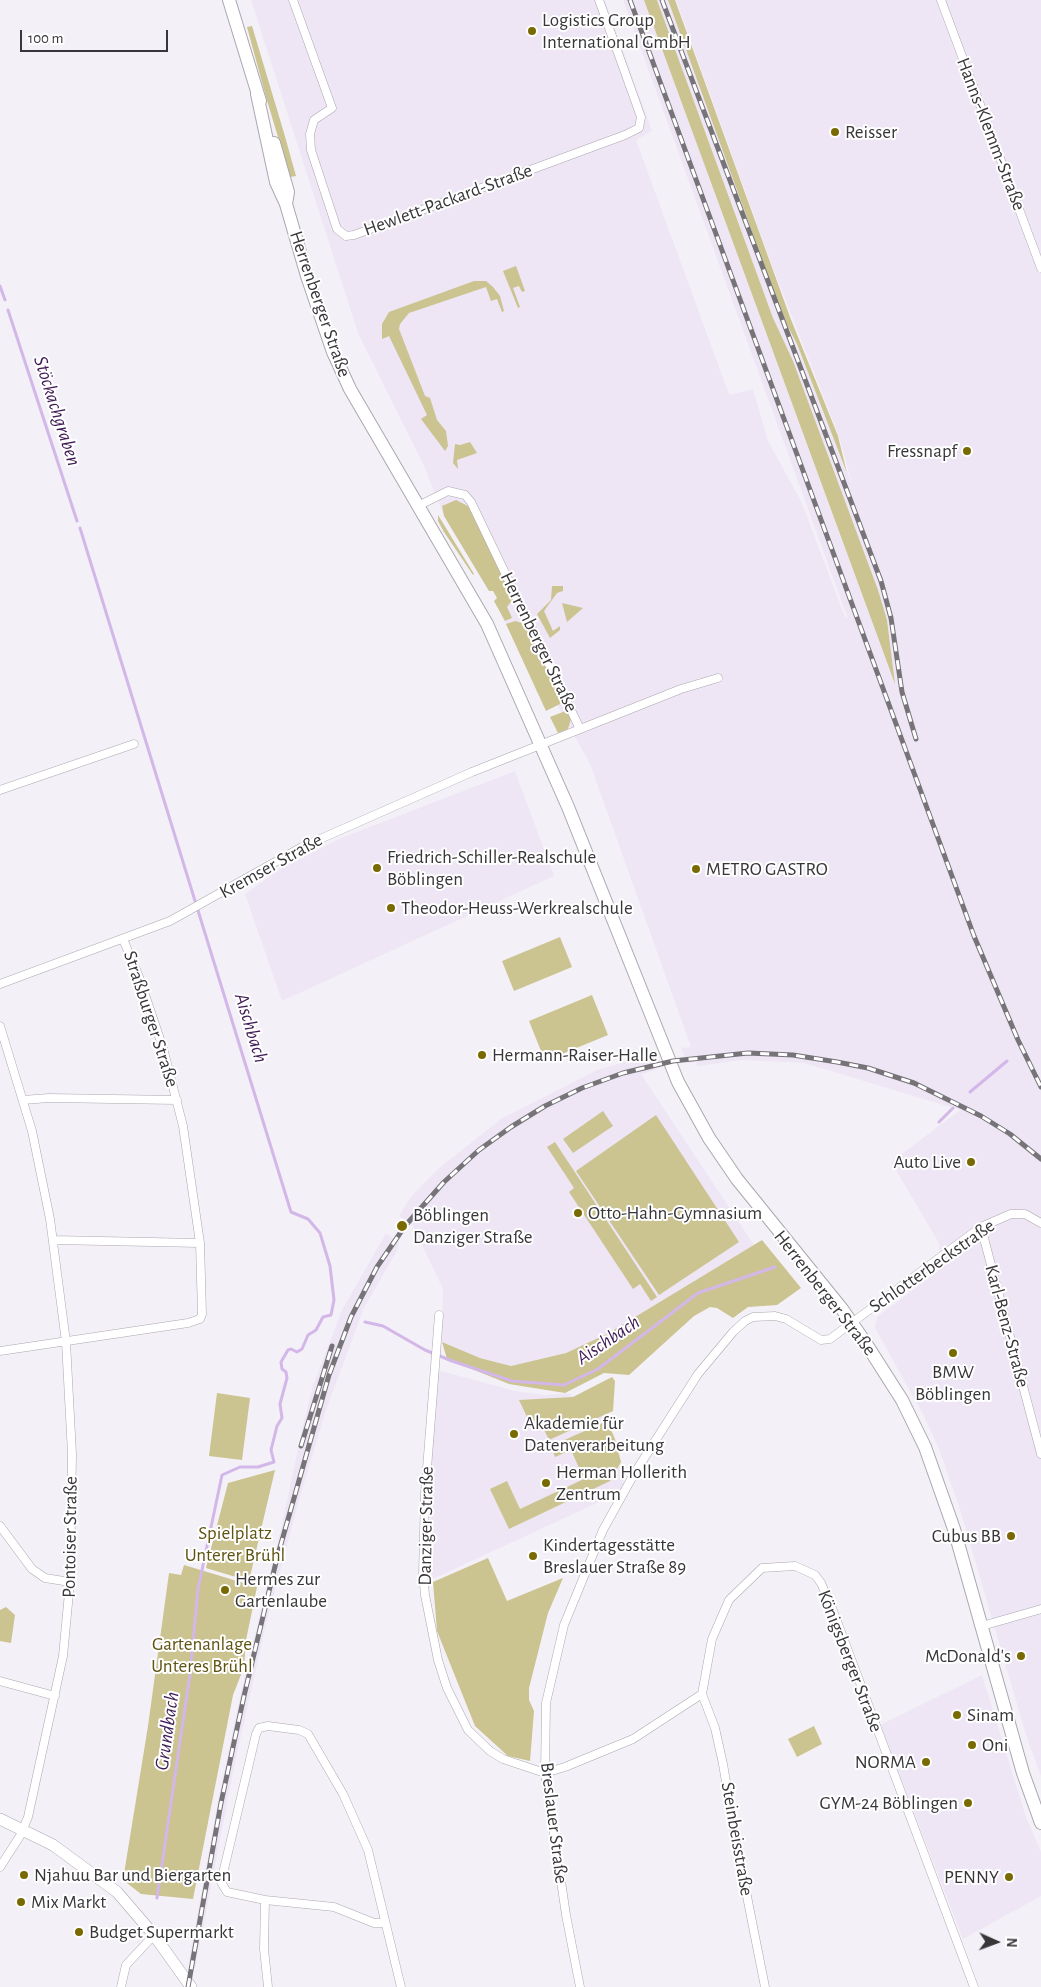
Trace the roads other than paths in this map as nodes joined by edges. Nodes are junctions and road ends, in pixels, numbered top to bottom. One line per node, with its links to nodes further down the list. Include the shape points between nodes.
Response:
1 (229, 0): 6 (main road, Herrenberger Straße, via 258,94 276,182 334,352 350,389)
2 (293, 0): 3 (street, Hewlett-Packard-Straße, via 332,108 314,120 310,134 311,150 337,229 346,236 639,128 642,117)
3 (599, 0)
4 (941, 0): 5 (street, Hanns-Klemm-Straße)
5 (1041, 268)
6 (418, 506): 8 (street, Herrenberger Straße, via 448,490 465,495 471,502); 10 (main road, Herrenberger Straße, via 487,624)
7 (718, 678): 8 (street, Herrenberger Straße, via 681,689)
8 (580, 729): 10 (street, Herrenberger Straße)
9 (134, 744): 11 (street)
10 (542, 745): 12 (street, Kremser Straße, via 319,839 203,904); 22 (main road, Herrenberger Straße, via 670,1066 688,1102 736,1179)
11 (0, 790)
12 (124, 939): 13 (street, Kremser Straße); 16 (street, Straßburger Straße, via 148,1003)
13 (0, 984)
14 (0, 1026): 15 (street, Pontoiser Straße)
15 (23, 1100): 16 (street, Straßburger Straße); 19 (street, Pontoiser Straße)
16 (177, 1100): 20 (street, Straßburger Straße, via 188,1150)
17 (1041, 1223): 18 (street, Schlotterbeckstraße, via 1025,1214 1011,1214)
18 (981, 1227): 22 (street, Schlotterbeckstraße); 25 (street, Karl-Benz-Straße)
19 (53, 1240): 20 (street); 23 (street, Pontoiser Straße)
20 (200, 1243): 23 (street, Straßburger Straße, via 203,1309 200,1319)
21 (439, 1315): 34 (street, Danziger Straße, via 424,1501 423,1574 438,1660 446,1688 468,1730 503,1759)
22 (852, 1323): 29 (main road, Herrenberger Straße, via 888,1376 925,1447); 34 (street, Breslauer Straße, via 836,1336 821,1340 786,1319 765,1315 753,1317 733,1332 698,1374 610,1515 564,1625 546,1703)
23 (66, 1342): 24 (street); 27 (street, Pontoiser Straße, via 72,1454)
24 (0, 1351)
25 (1041, 1454)
26 (0, 1526): 27 (street, via 32,1570 45,1578)
27 (70, 1582): 32 (street, Pontoiser Straße, via 68,1621)
28 (1041, 1610): 29 (street)
29 (987, 1624): 33 (main road, Herrenberger Straße)
30 (0, 1681): 32 (street)
31 (702, 1694): 34 (street, via 633,1739 565,1768); 48 (street, Steinbeisstraße, via 715,1728 723,1764); 49 (street, Königsberger Straße, via 712,1638 729,1600 762,1568 795,1566 815,1575 832,1608)
32 (55, 1696): 38 (street, Pontoiser Straße)
33 (1018, 1750): 35 (main road, Herrenberger Straße); 37 (main road, Herrenberger Straße)
34 (545, 1773): 47 (street, Breslauer Straße)
35 (1041, 1804)
36 (0, 1819): 38 (street)
37 (1041, 1823)
38 (24, 1829): 39 (street, Pontoiser Straße); 42 (street, via 53,1845 107,1884)
39 (0, 1867)
40 (265, 1900): 41 (street, via 334,1907 374,1923); 41 (street, via 227,1892 220,1882 256,1734 259,1728 268,1726 299,1730 313,1740 343,1794 368,1850); 45 (street, via 264,1949)
41 (385, 1923): 46 (street)
42 (154, 1935): 43 (street, via 126,1965); 44 (street)
43 (121, 1987)
44 (191, 1987)
45 (268, 1987)
46 (401, 1987)
47 (580, 1987)
48 (765, 1987)
49 (974, 1987)

